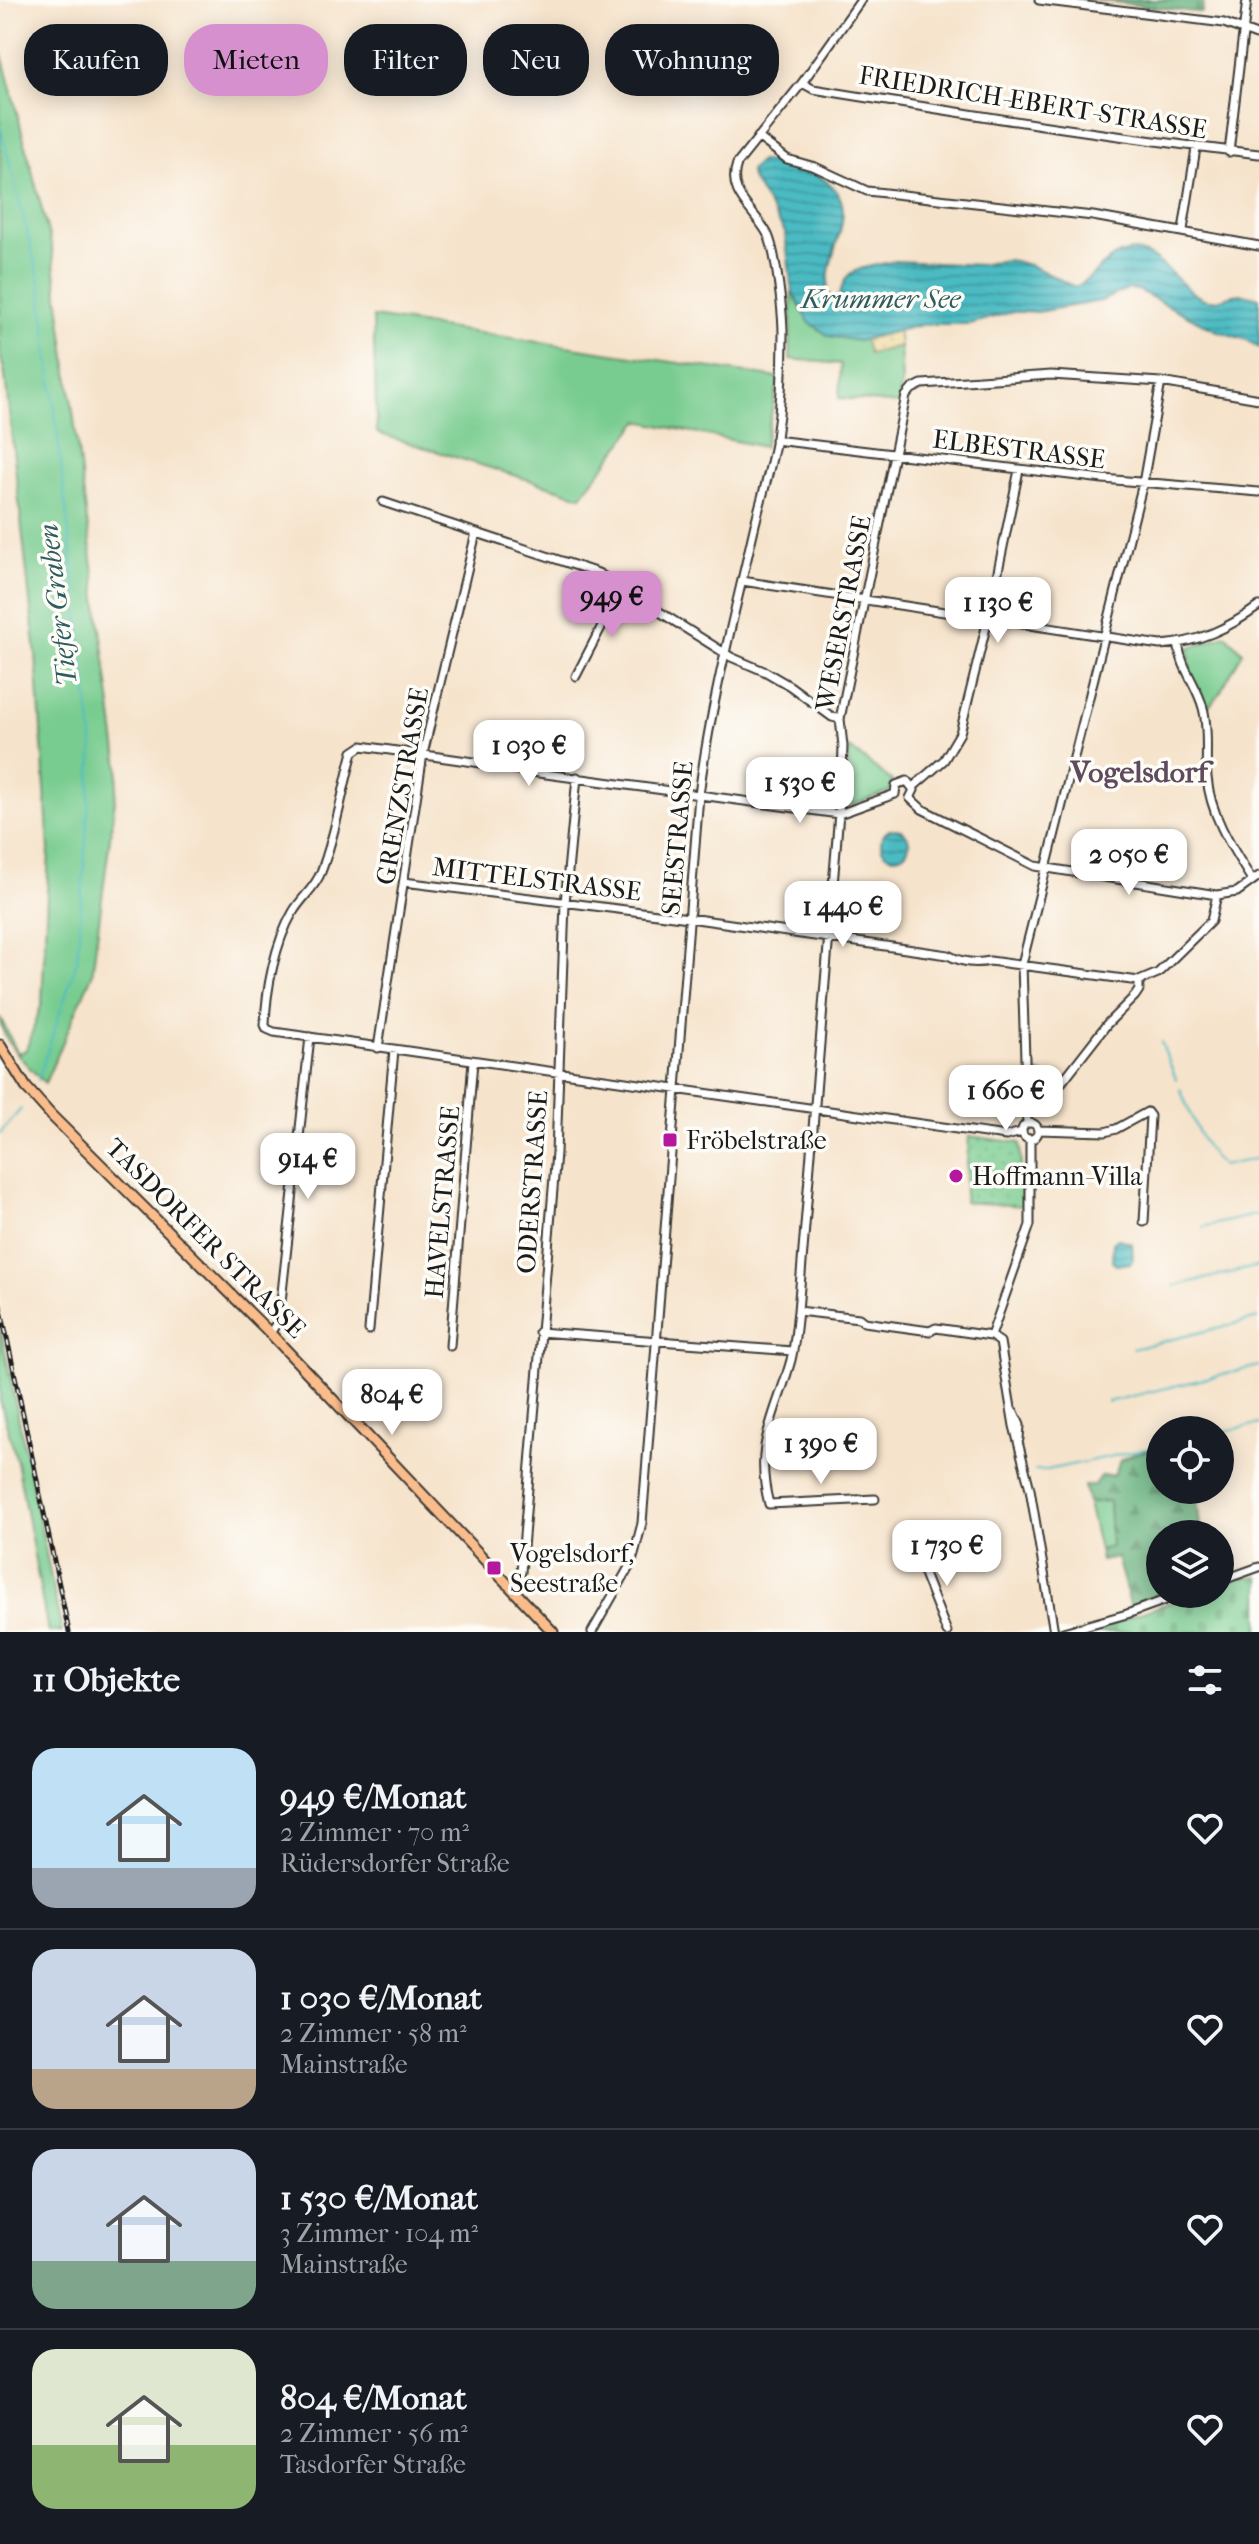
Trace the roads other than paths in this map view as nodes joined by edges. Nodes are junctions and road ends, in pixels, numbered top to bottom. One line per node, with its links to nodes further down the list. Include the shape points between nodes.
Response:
1 (861, 0): 6 (street, SEESTRASSE)
2 (1039, 0): 4 (street, via 1224,23)
3 (1247, 0): 4 (street)
4 (1243, 32): 5 (street); 9 (street)
5 (1259, 36)
6 (802, 83): 7 (street, SEESTRASSE); 8 (street, FRIEDRICH-EBERT-STRASSE, via 828,92)
7 (758, 137): 11 (street, via 787,159 867,191); 15 (street, SEESTRASSE, via 737,164 734,182 772,247 783,336)
8 (1196, 148): 9 (street, FRIEDRICH-EBERT-STRASSE); 11 (street)
9 (1229, 152): 10 (street, FRIEDRICH-EBERT-STRASSE)
10 (1259, 154)
11 (1183, 230): 12 (street)
12 (1259, 246)
13 (1161, 382): 14 (street); 16 (street, WESERSTRASSE, via 1033,374 922,384 906,396); 18 (street)
14 (1259, 399)
15 (775, 440): 16 (street, ELBESTRASSE); 22 (street, SEESTRASSE)
16 (895, 455): 17 (street, ELBESTRASSE); 24 (street, WESERSTRASSE)
17 (1019, 470): 18 (street, ELBESTRASSE); 26 (street)
18 (1143, 483): 19 (street, ELBESTRASSE); 27 (street)
19 (1259, 492)
20 (383, 502): 21 (street)
21 (476, 533): 23 (street, via 598,573); 32 (street, GRENZSTRASSE)
22 (742, 581): 24 (street); 29 (street, SEESTRASSE)
23 (622, 587): 29 (street); 30 (street)
24 (864, 601): 26 (street); 31 (street, WESERSTRASSE)
25 (1259, 606): 28 (street, via 1226,628)
26 (988, 619): 27 (street); 34 (street, via 955,744)
27 (1105, 637): 28 (street); 39 (street)
28 (1178, 644): 40 (street, via 1183,668 1204,710 1207,781 1221,829)
29 (726, 654): 31 (street, via 766,672); 36 (street, SEESTRASSE)
30 (576, 676)
31 (840, 719): 38 (street, WESERSTRASSE)
32 (423, 754): 33 (street); 41 (street, GRENZSTRASSE); 48 (street, via 362,746 353,752 320,875 295,908 280,946 265,1021 267,1029)
33 (577, 777): 36 (street); 43 (street, ODERSTRASSE)
34 (913, 787): 35 (street, via 901,782); 37 (street)
35 (895, 794): 37 (street, via 901,800); 38 (street)
36 (699, 795): 38 (street); 44 (street, SEESTRASSE)
37 (910, 798): 39 (street, via 922,809)
38 (839, 814): 45 (street, WESERSTRASSE)
39 (1046, 869): 42 (street); 46 (street)
40 (1256, 878): 42 (street, via 1237,892)
41 (404, 882): 43 (street, MITTELSTRASSE); 50 (street, GRENZSTRASSE)
42 (1217, 895): 47 (street, via 1211,921 1158,973)
43 (565, 903): 44 (street, MITTELSTRASSE); 53 (street, ODERSTRASSE)
44 (689, 918): 45 (street, MITTELSTRASSE); 54 (street, SEESTRASSE)
45 (828, 939): 46 (street, MITTELSTRASSE, via 948,955 958,961); 56 (street, WESERSTRASSE)
46 (1022, 964): 47 (street, MITTELSTRASSE); 55 (street)
47 (1139, 981): 55 (street, via 1135,996 1044,1105)
48 (310, 1037): 50 (street); 65 (street, via 279,1320)
49 (0, 1045): 65 (main road, TASDORFER STRASSE, via 51,1115)
50 (378, 1048): 51 (street)
51 (394, 1050): 52 (street); 63 (street)
52 (473, 1061): 53 (street); 68 (street, HAVELSTRASSE)
53 (560, 1073): 54 (street); 64 (street, ODERSTRASSE)
54 (675, 1087): 56 (street); 67 (street, SEESTRASSE)
55 (1026, 1105): 57 (street)
56 (814, 1109): 59 (street, via 1006,1136); 62 (street, WESERSTRASSE)
57 (1027, 1123): 58 (street); 59 (street)
58 (1038, 1130): 60 (street); 61 (street, via 1105,1132 1147,1112)
59 (1022, 1132): 60 (street)
60 (1030, 1139): 66 (street, via 1030,1225)
61 (1144, 1222)
62 (798, 1311): 66 (street); 69 (street, WESERSTRASSE)
63 (369, 1330)
64 (539, 1332): 67 (street); 74 (street, ODERSTRASSE, via 521,1572)
65 (270, 1333): 74 (main road, TASDORFER STRASSE)
66 (991, 1336): 79 (street, via 1000,1342)
67 (656, 1342): 69 (street); 77 (street, SEESTRASSE, via 639,1538 628,1570)
68 (450, 1346)
69 (793, 1351): 70 (street, WESERSTRASSE, via 763,1448 769,1504)
70 (875, 1499)
71 (917, 1556): 78 (street)
72 (1259, 1567): 73 (street)
73 (1234, 1576)
74 (512, 1588): 76 (main road, TASDORFER STRASSE)
75 (1146, 1605): 80 (street)
76 (553, 1632)
77 (592, 1632)
78 (947, 1632)
79 (1054, 1632)
80 (1063, 1632)

